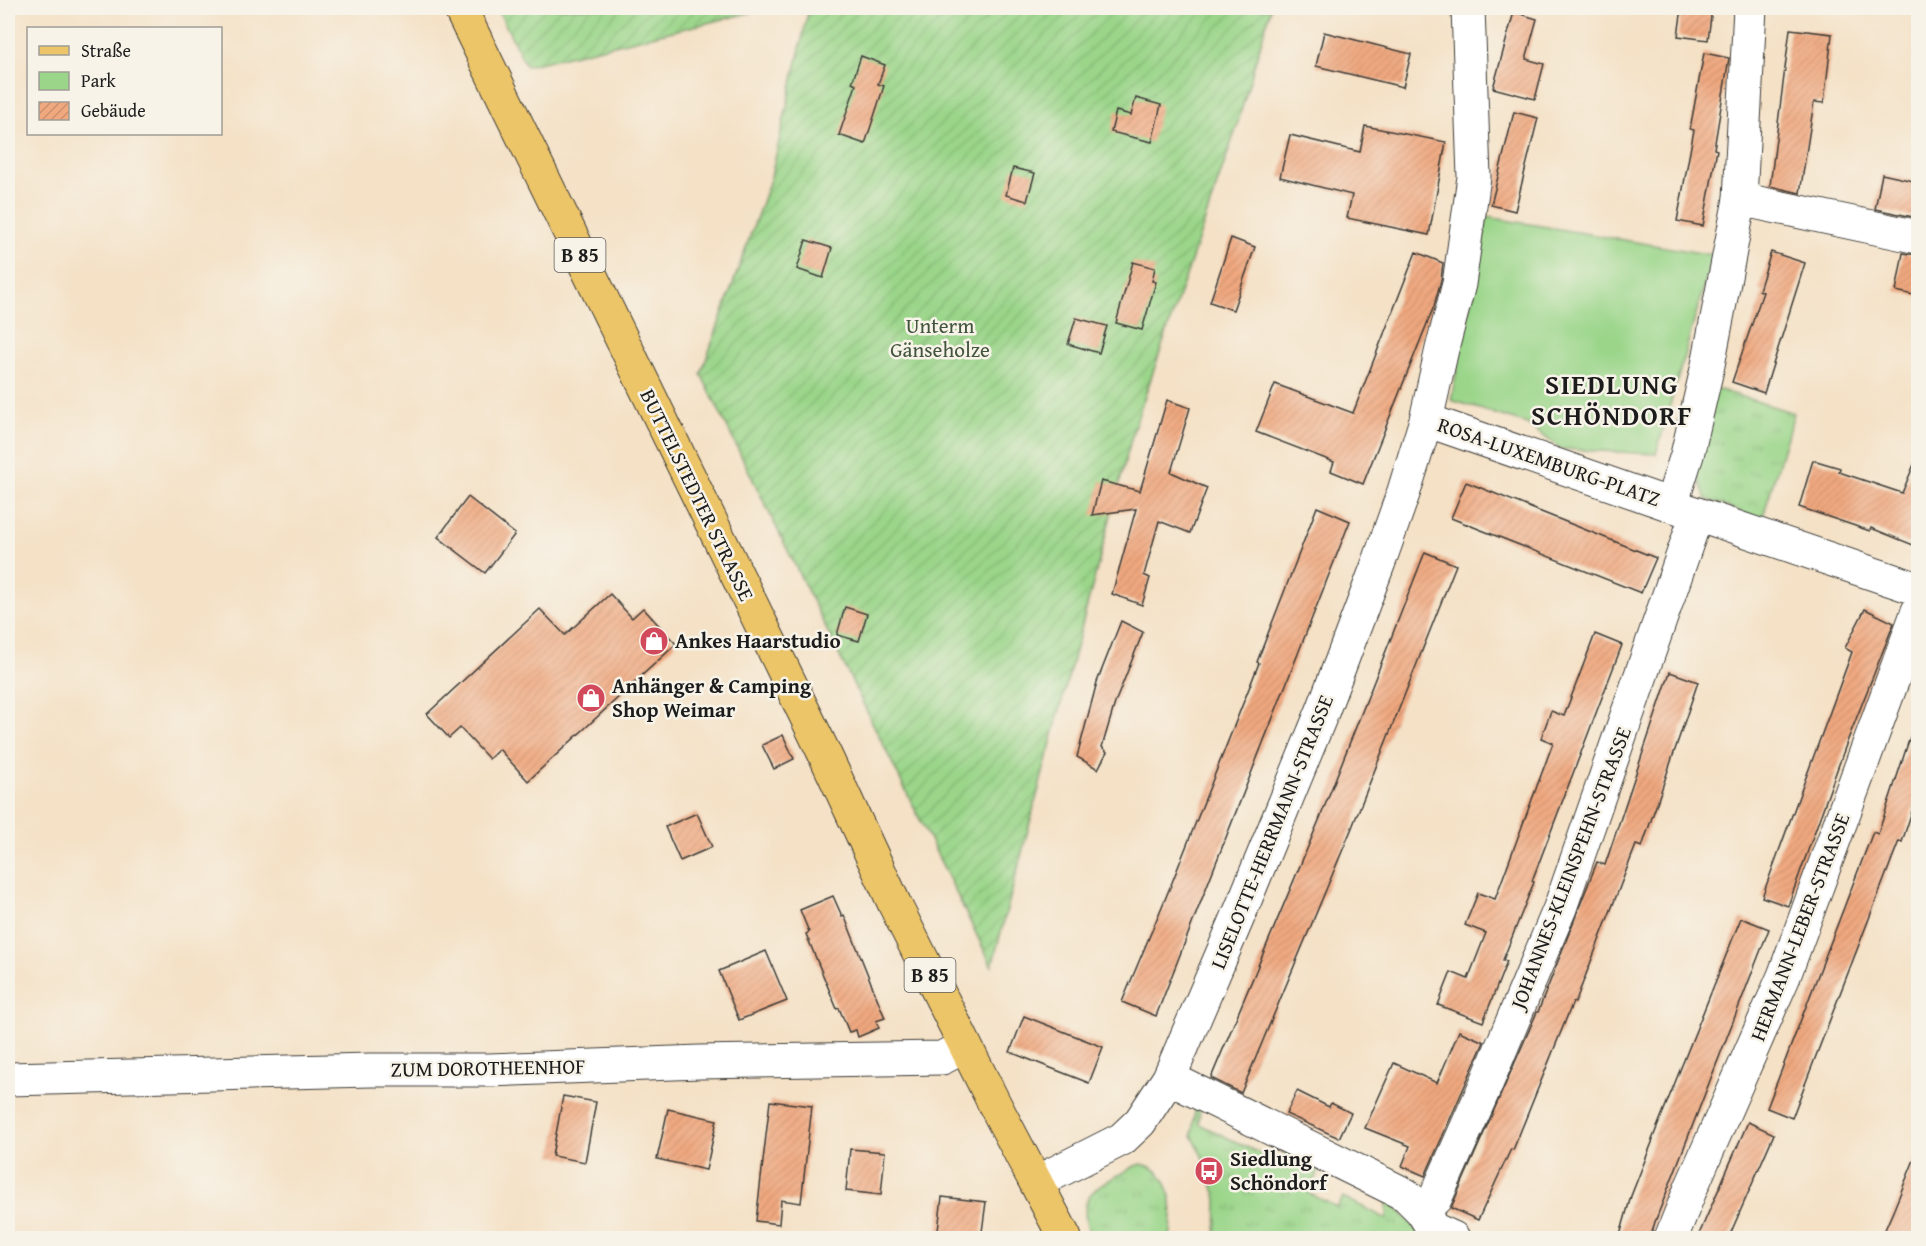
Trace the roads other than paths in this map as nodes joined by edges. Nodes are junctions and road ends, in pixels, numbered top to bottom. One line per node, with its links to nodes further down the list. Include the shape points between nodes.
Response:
1 (460, 8): 10 (main road, BUTTELSTEDTER STRASSE / B 85)
2 (1468, 8): 6 (street, LISELOTTE-HERRMANN-STRASSE, via 1474,177 1459,284)
3 (1750, 8): 4 (street, JOHANNES-KLEINSPEHN-STRASSE)
4 (1740, 199): 5 (street); 7 (street, JOHANNES-KLEINSPEHN-STRASSE, via 1687,455)
5 (1918, 237)
6 (1426, 420): 7 (street, ROSA-LUXEMBURG-PLATZ); 11 (street, LISELOTTE-HERRMANN-STRASSE, via 1383,552 1323,710)
7 (1684, 510): 8 (street, ROSA-LUXEMBURG-PLATZ); 14 (street, JOHANNES-KLEINSPEHN-STRASSE, via 1560,908 1435,1199)
8 (1918, 589)
9 (1918, 611): 17 (street, HERMANN-LEBER-STRASSE, via 1784,976)
10 (965, 1046): 12 (street, ZUM DOROTHEENHOF, via 942,1059); 13 (main road, BUTTELSTEDTER STRASSE / B 85)
11 (1169, 1078): 13 (street, LISELOTTE-HERRMANN-STRASSE, via 1140,1122 1122,1139); 14 (street, via 1406,1195)
12 (8, 1079)
13 (1037, 1182): 15 (main road, BUTTELSTEDTER STRASSE / B 85)
14 (1422, 1211): 16 (street, via 1433,1229)
15 (1058, 1234)
16 (1453, 1239)
17 (1671, 1239)

